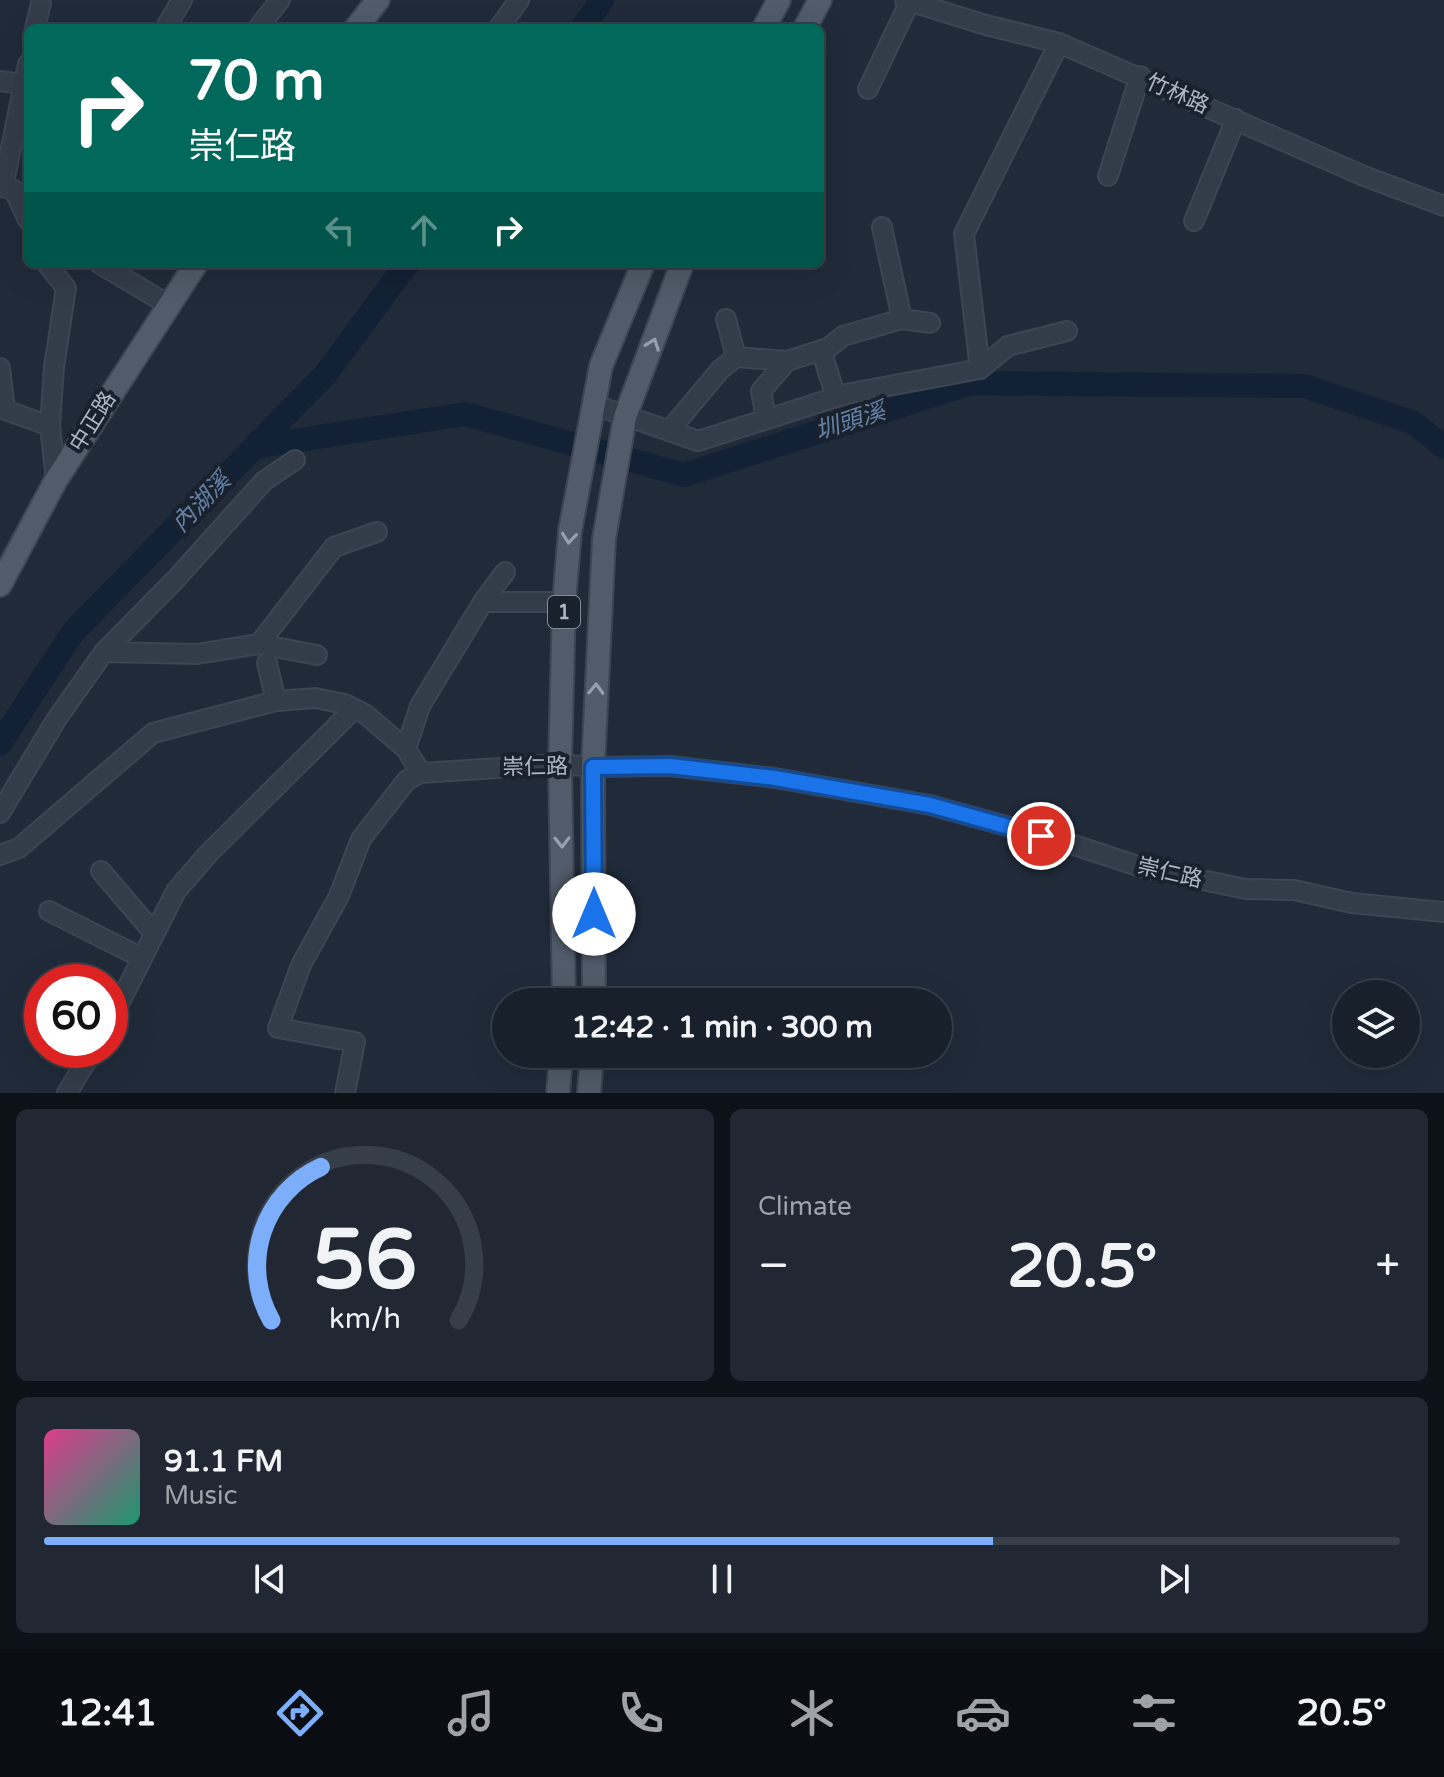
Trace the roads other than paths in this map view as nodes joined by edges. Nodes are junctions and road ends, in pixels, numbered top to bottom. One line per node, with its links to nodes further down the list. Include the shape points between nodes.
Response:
1 (182, 0): 10 (street)
2 (378, 0): 12 (main road)
3 (519, 0): 13 (street)
4 (779, 0): 14 (main road)
5 (820, 0): 15 (main road)
6 (908, 1): 16 (street, 竹林路); 20 (street)
7 (273, 2): 11 (street)
8 (41, 3): 9 (street)
9 (36, 24)
10 (168, 24)
11 (260, 24)
12 (360, 24)
13 (502, 24)
14 (766, 24)
15 (807, 24)
16 (1059, 43): 17 (street, 竹林路); 43 (street, via 964,234)
17 (1140, 76): 22 (street, 竹林路); 23 (street)
18 (0, 81): 19 (street)
19 (24, 85)
20 (868, 89)
21 (24, 94): 24 (street)
22 (1236, 119): 25 (street, 竹林路); 27 (street)
23 (1108, 176)
24 (2, 187): 26 (street, via 14,190)
25 (1444, 206)
26 (24, 211)
27 (1194, 221)
28 (882, 227): 36 (street)
29 (50, 268): 48 (street, via 66,288)
30 (107, 268): 34 (street)
31 (193, 268): 34 (main road, 中正路)
32 (641, 268): 45 (main road, 1, via 601,366)
33 (681, 268): 46 (main road, 1, one-way to 33)
34 (169, 305): 51 (main road, 中正路)
35 (726, 319): 40 (street)
36 (902, 319): 37 (street); 39 (street, via 843,336)
37 (930, 323)
38 (1067, 331): 43 (street, via 1008,346)
39 (821, 350): 41 (street); 44 (street)
40 (736, 357): 41 (street); 49 (street)
41 (787, 361): 47 (street, via 761,391)
42 (0, 368): 48 (street, via 5,410)
43 (980, 369): 44 (street)
44 (836, 397): 47 (street)
45 (592, 404): 46 (street); 56 (main road, 1, one-way to 56, via 570,531)
46 (625, 417): 49 (street); 65 (main road, 1, one-way to 46, via 603,555)
47 (766, 419): 49 (street, via 698,441)
48 (50, 426): 51 (street)
49 (669, 431)
50 (295, 460): 58 (street, via 264,481)
51 (56, 480): 54 (main road, 中正路)
52 (377, 532): 57 (street, via 334,547)
53 (505, 572): 55 (street)
54 (0, 585)
55 (483, 602): 56 (street); 63 (street, via 420,706)
56 (564, 602): 64 (main road, 1)
57 (259, 644): 58 (street, via 197,654); 59 (street)
58 (104, 652): 67 (street)
59 (317, 655)
60 (267, 663): 61 (street)
61 (276, 701): 62 (street, via 315,698); 68 (street, via 153,733 19,848)
62 (354, 709): 63 (street); 72 (street, via 208,854 176,891)
63 (406, 749): 66 (street)
64 (560, 764): 65 (street, 崇仁路); 66 (street, 崇仁路); 75 (main road, 1, one-way to 75)
65 (593, 767): 71 (street, 崇仁路, via 670,766 775,778 930,805 1158,871 1246,889 1294,890 1352,903); 76 (main road, 1)
66 (421, 773): 81 (street, via 407,780 361,839 339,896 301,965 278,1028 355,1042)
67 (0, 813)
68 (0, 855)
69 (101, 871): 72 (street)
70 (49, 911): 73 (street)
71 (1444, 912)
72 (153, 932): 73 (street)
73 (142, 958): 74 (street)
74 (128, 986)
75 (564, 988)
76 (594, 988)
77 (82, 1068): 80 (street)
78 (560, 1068): 82 (main road)
79 (591, 1068): 83 (main road)
80 (67, 1093)
81 (345, 1093)
82 (558, 1093)
83 (589, 1093)

